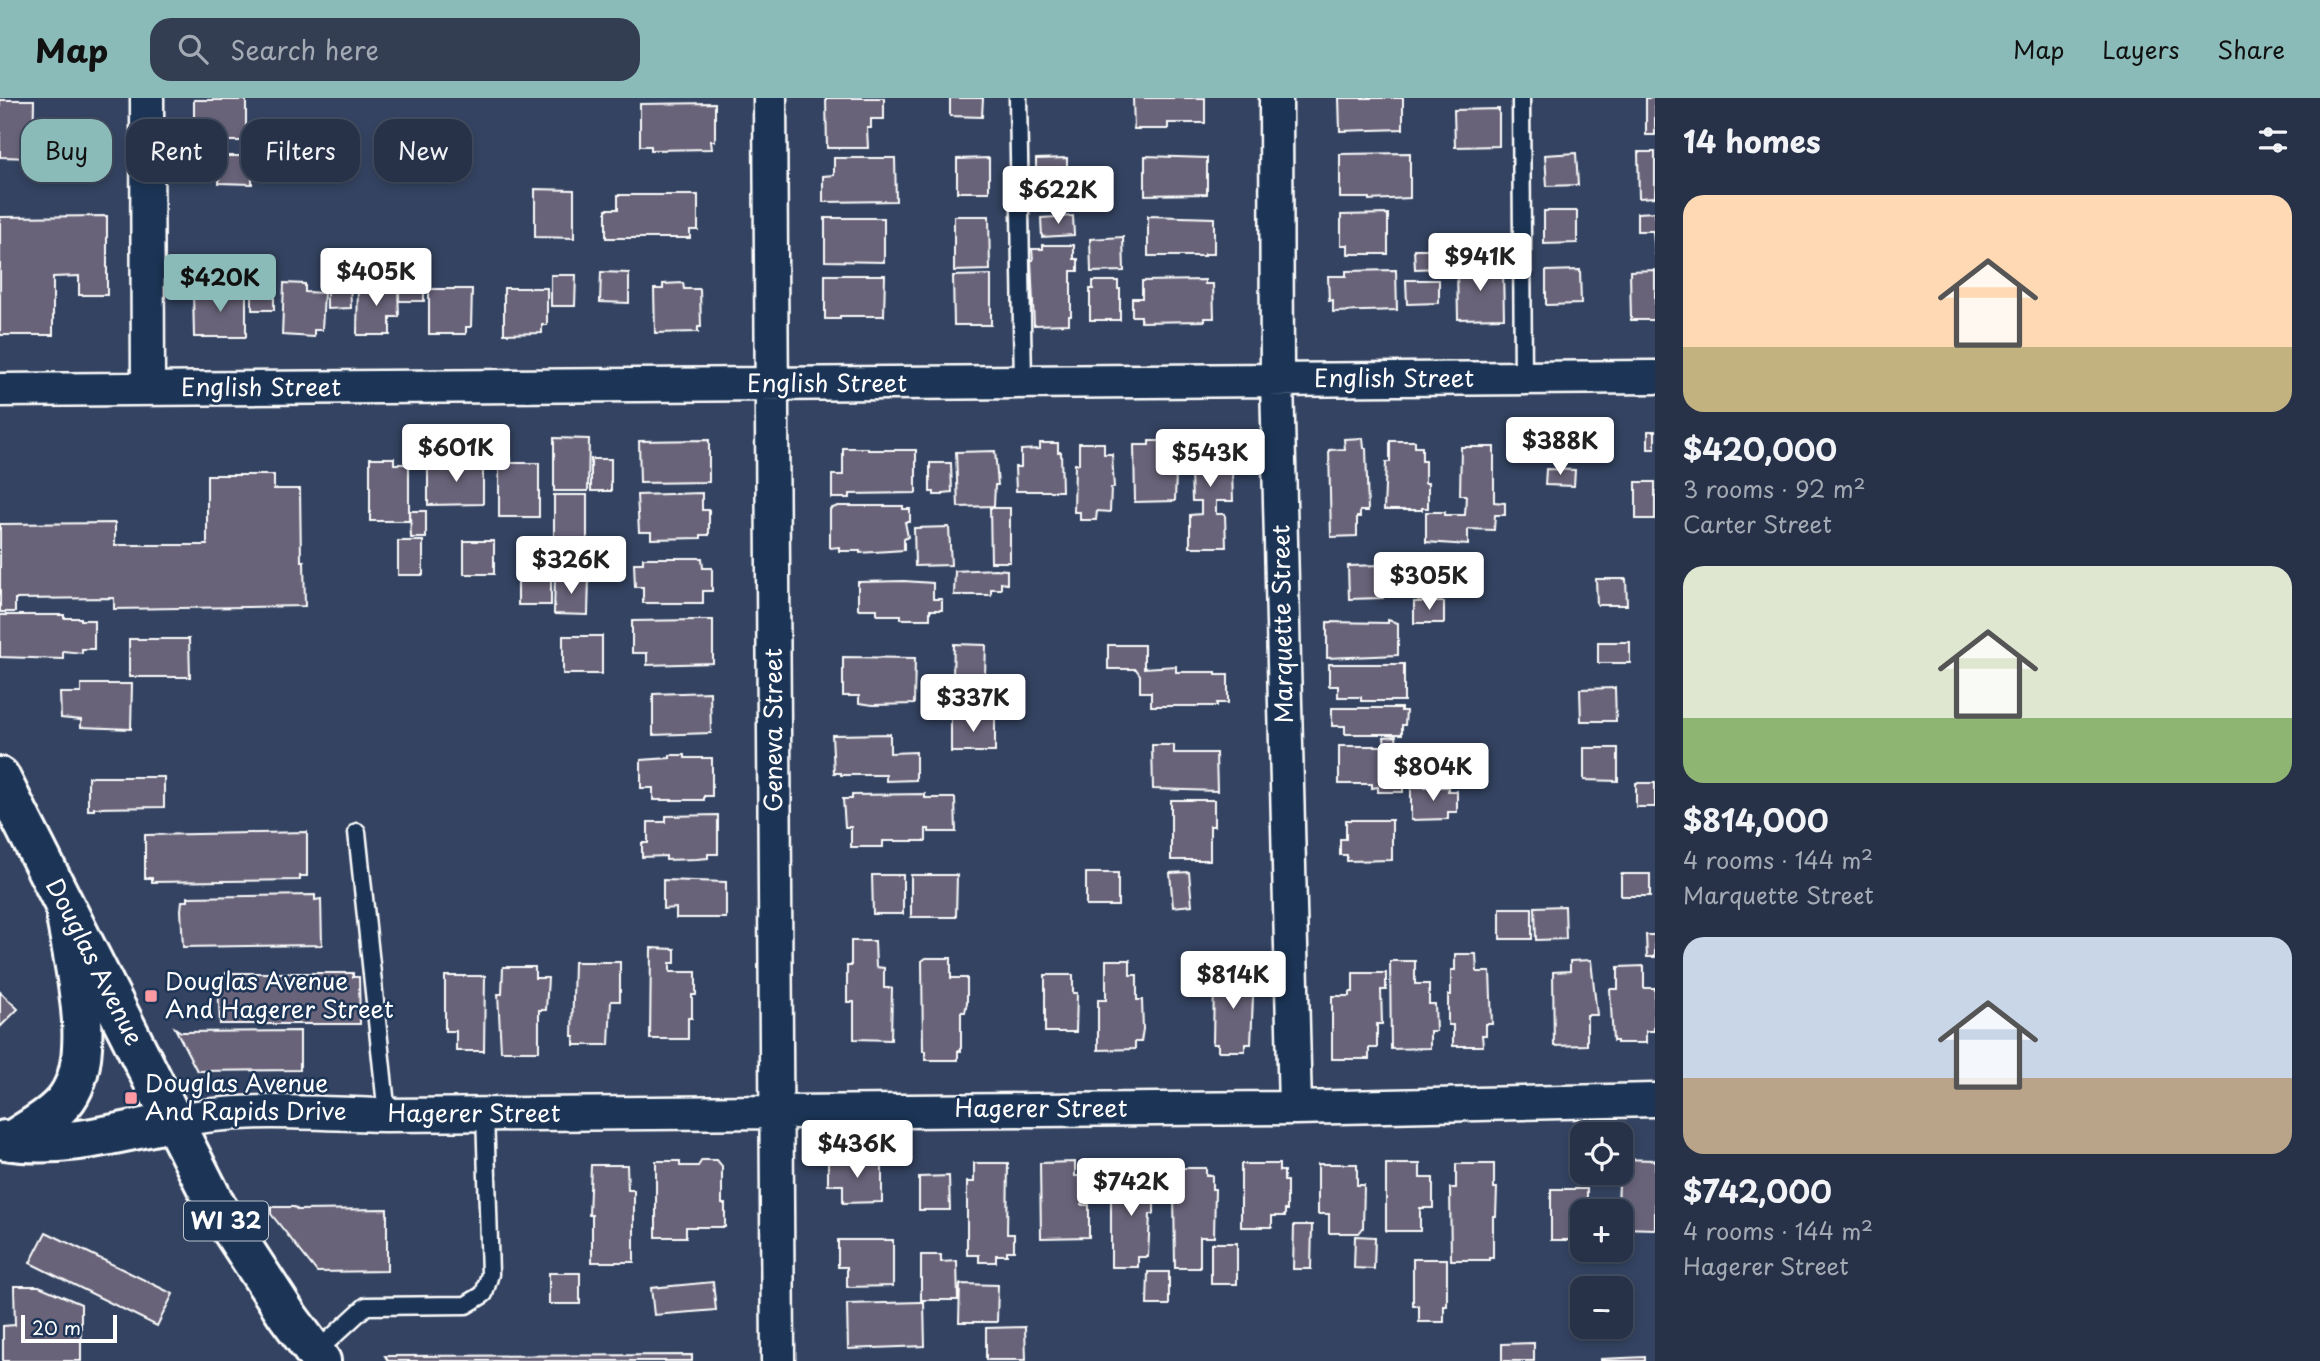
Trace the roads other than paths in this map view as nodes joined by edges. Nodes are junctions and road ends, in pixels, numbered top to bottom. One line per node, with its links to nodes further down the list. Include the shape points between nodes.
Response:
1 (147, 98): 11 (street)
2 (770, 98): 10 (street, Geneva Street)
3 (1018, 98): 9 (lane)
4 (1276, 98): 8 (street, Marquette Street)
5 (1521, 98): 7 (lane)
6 (1655, 377): 7 (street, English Street)
7 (1523, 378): 8 (street, English Street)
8 (1277, 380): 9 (street, English Street); 17 (street, Marquette Street)
9 (1023, 382): 10 (street, English Street)
10 (772, 384): 11 (street, English Street); 18 (street, Geneva Street)
11 (148, 388): 12 (street, English Street)
12 (0, 390)
13 (0, 777): 15 (main road, Douglas Avenue / WI 32)
14 (357, 832): 20 (lane)
15 (64, 902): 21 (main road, Douglas Avenue / WI 32); 22 (main road, via 81,1015 77,1073 62,1103)
16 (1655, 1100): 17 (street, Hagerer Street)
17 (1295, 1108): 18 (street, Hagerer Street)
18 (776, 1111): 19 (street, Hagerer Street); 24 (street, Geneva Street)
19 (485, 1114): 20 (street, Hagerer Street); 23 (lane, via 490,1274 484,1294 467,1305 366,1306)
20 (387, 1115): 21 (street, Hagerer Street, via 255,1113)
21 (175, 1121): 22 (main road, via 60,1143); 23 (main road, Douglas Avenue / WI 32, via 216,1206)
22 (5, 1140)
23 (312, 1358)
24 (778, 1361)

